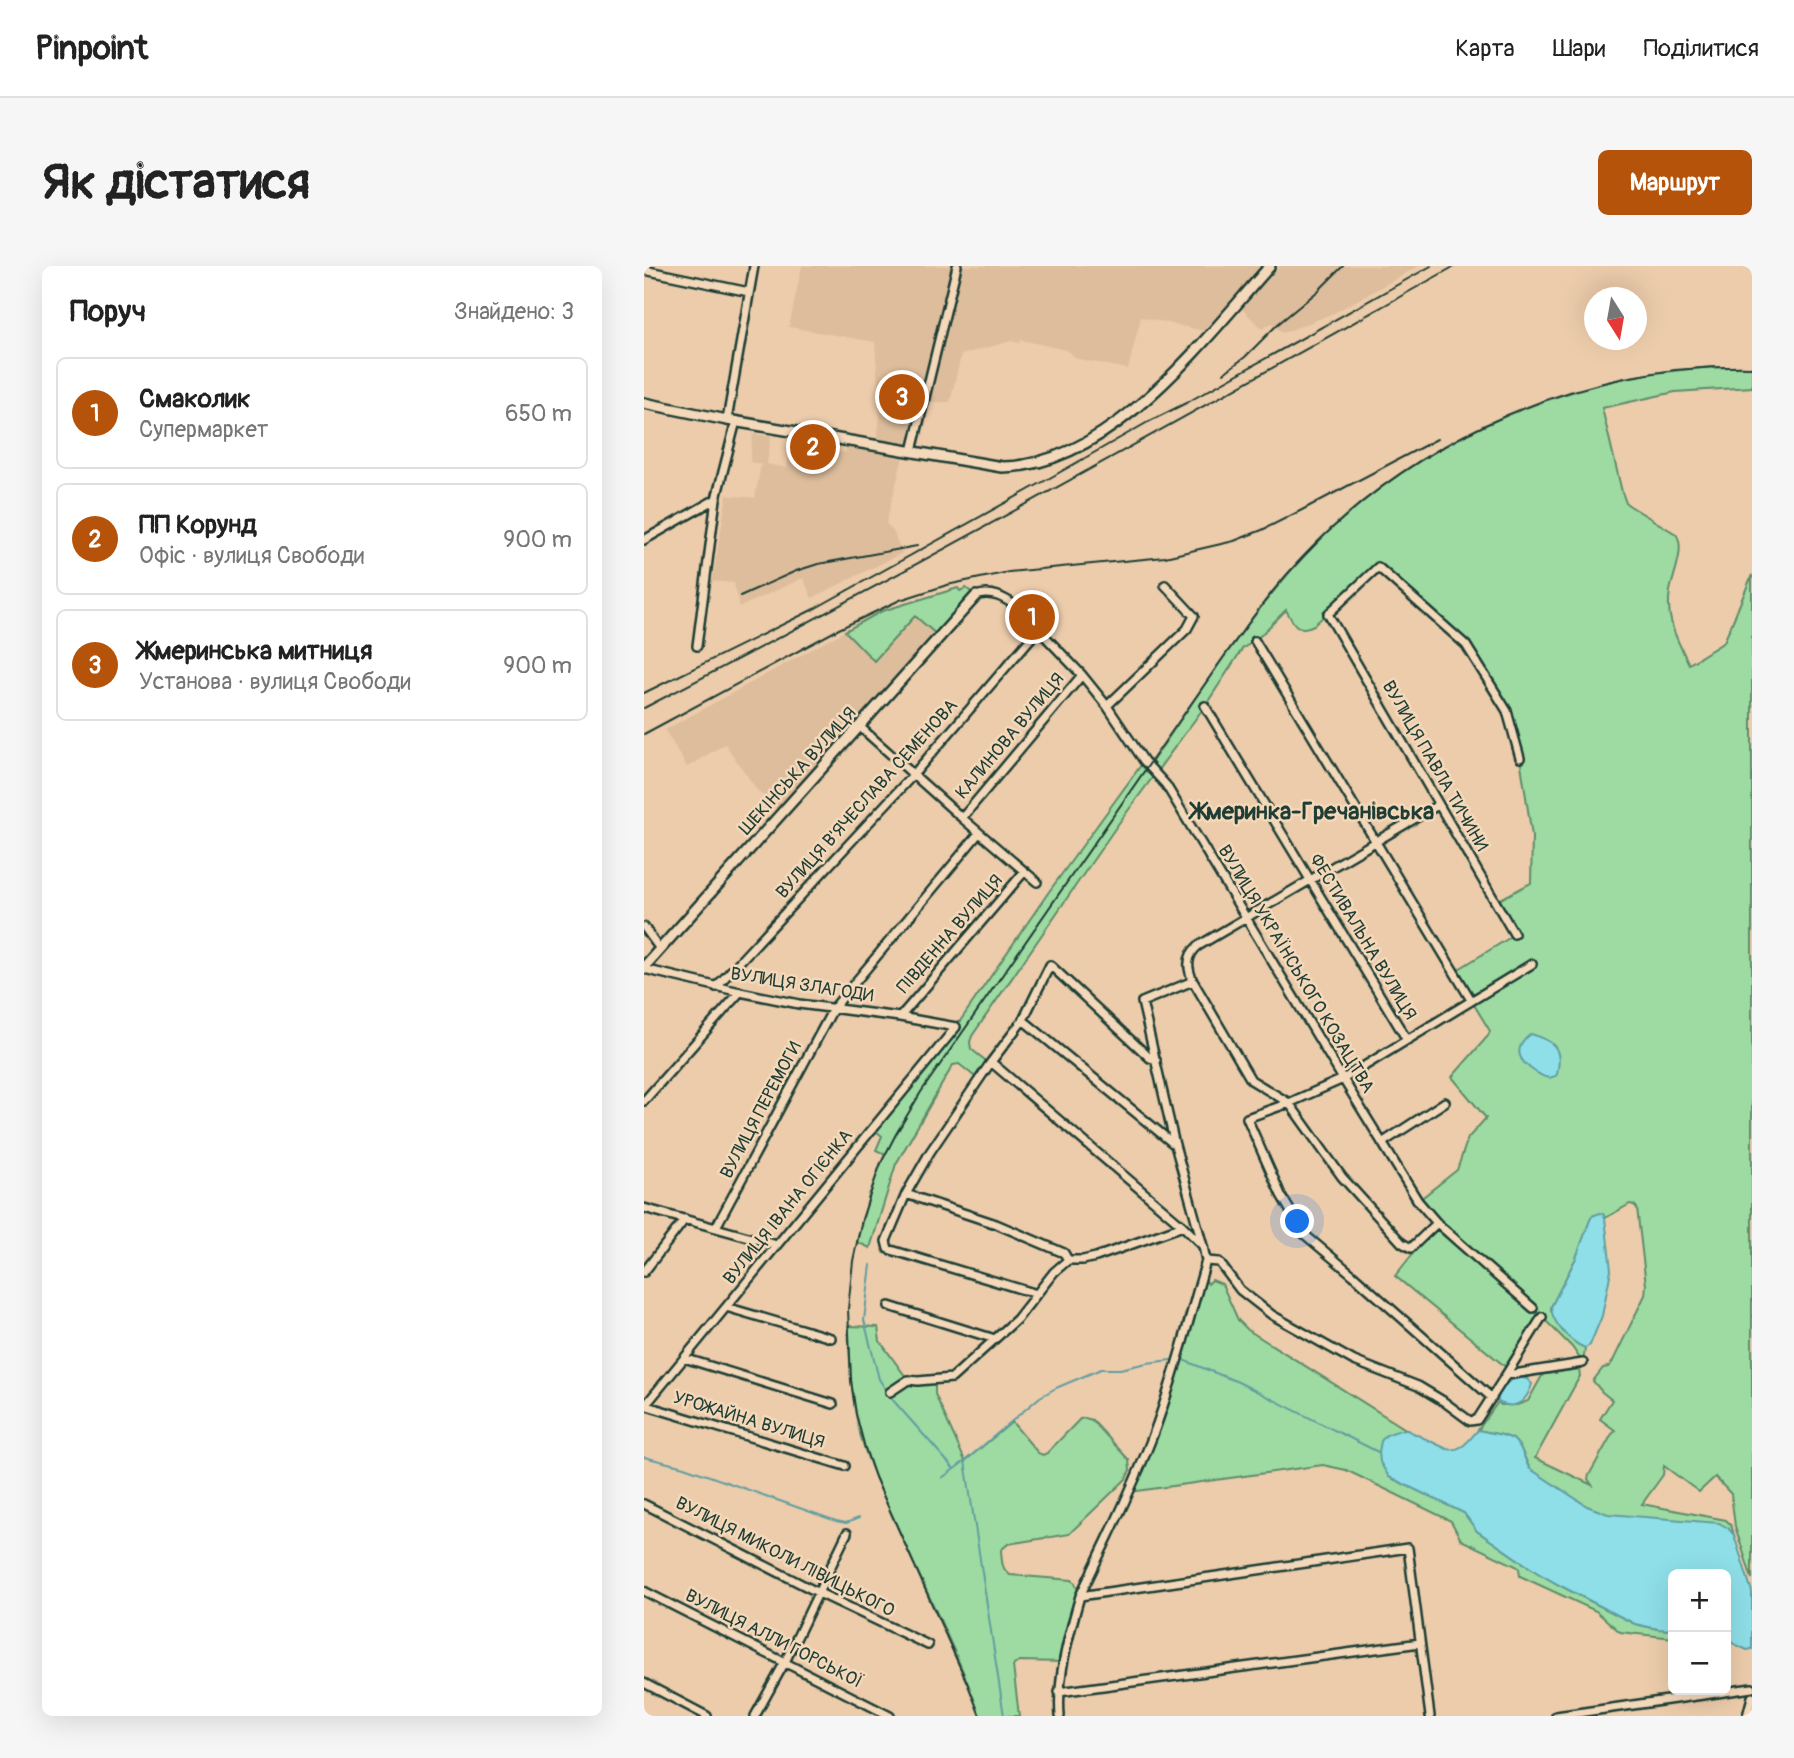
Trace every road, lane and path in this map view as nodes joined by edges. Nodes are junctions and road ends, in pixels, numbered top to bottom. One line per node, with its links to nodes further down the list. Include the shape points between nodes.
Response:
1 (754, 266): 5 (street)
2 (957, 266): 8 (street)
3 (1270, 266): 8 (street, via 1165,384 1083,445 1021,467)
4 (644, 270): 5 (street)
5 (749, 292): 7 (street)
6 (644, 403): 7 (street)
7 (732, 421): 8 (street); 9 (street)
8 (912, 451)
9 (716, 499): 10 (street); 15 (street)
10 (644, 540)
11 (1165, 585): 17 (street, via 1194,616 1187,629)
12 (976, 596): 13 (street, ВУЛИЦЯ УКРАЇНСЬКОГО КОЗАЦТВА, via 992,594 1010,602); 19 (street, ШЕКІНСЬКА ВУЛИЦЯ)
13 (1038, 630): 16 (street, ВУЛИЦЯ УКРАЇНСЬКОГО КОЗАЦТВА); 21 (street, ВУЛИЦЯ В'ЯЧЕСЛАВА СЕМЕНОВА)
14 (1255, 641): 25 (street)
15 (697, 646)
16 (1082, 675): 17 (street, ВУЛИЦЯ УКРАЇНСЬКОГО КОЗАЦТВА); 23 (street, КАЛИНОВА ВУЛИЦЯ)
17 (1107, 706): 29 (street, ВУЛИЦЯ УКРАЇНСЬКОГО КОЗАЦТВА, via 1166,785)
18 (1205, 706): 27 (street, ФЕСТИВАЛЬНА ВУЛИЦЯ)
19 (859, 726): 21 (street); 32 (street, ШЕКІНСЬКА ВУЛИЦЯ)
20 (1520, 758): 22 (street, ВУЛИЦЯ ПАВЛА ТИЧИНИ, via 1507,711 1466,645 1378,567 1328,614)
21 (914, 775): 23 (street); 36 (street, ВУЛИЦЯ В'ЯЧЕСЛАВА СЕМЕНОВА)
22 (1438, 805): 25 (street); 31 (street, ВУЛИЦЯ ПАВЛА ТИЧИНИ)
23 (962, 818): 24 (street)
24 (979, 833): 26 (street); 39 (street, ВУЛИЦЯ ПЕРЕМОГИ)
25 (1376, 841): 27 (street); 38 (street)
26 (1024, 872): 28 (street); 40 (street, ПІВДЕННА ВУЛИЦЯ)
27 (1310, 880): 29 (street); 43 (street, ФЕСТИВАЛЬНА ВУЛИЦЯ)
28 (1037, 882)
29 (1247, 918): 35 (street, via 1192,951 1188,966); 46 (street, ВУЛИЦЯ УКРАЇНСЬКОГО КОЗАЦТВА)
30 (644, 928): 32 (street)
31 (1514, 934)
32 (660, 949): 34 (street, ШЕКІНСЬКА ВУЛИЦЯ)
33 (1532, 964): 38 (street)
34 (644, 968): 36 (street, ВУЛИЦЯ ЗЛАГОДИ)
35 (1193, 981): 44 (street, via 1142,1002); 49 (street, via 1251,1080)
36 (716, 987): 37 (street, ВУЛИЦЯ ЗЛАГОДИ)
37 (740, 992): 39 (street, ВУЛИЦЯ ЗЛАГОДИ); 47 (street)
38 (1471, 1000): 43 (street)
39 (833, 1009): 40 (street, ВУЛИЦЯ ЗЛАГОДИ); 57 (street, ВУЛИЦЯ ПЕРЕМОГИ)
40 (900, 1017): 42 (street, ВУЛИЦЯ ЗЛАГОДИ)
41 (1023, 1020): 44 (street, via 1050,965); 45 (street); 51 (street)
42 (956, 1027): 58 (street, ВУЛИЦЯ ІВАНА ОГІЄНКА)
43 (1407, 1040): 46 (street)
44 (1156, 1060): 51 (street)
45 (991, 1062): 52 (street); 56 (street)
46 (1343, 1079): 49 (street); 50 (street, ВУЛИЦЯ УКРАЇНСЬКОГО КОЗАЦТВА)
47 (644, 1101)
48 (1445, 1102): 50 (street)
49 (1289, 1103): 55 (street, via 1342,1177 1402,1243 1411,1248); 74 (street, via 1247,1118 1304,1234)
50 (1382, 1143): 55 (street, ВУЛИЦЯ УКРАЇНСЬКОГО КОЗАЦТВА)
51 (1175, 1145): 59 (street)
52 (906, 1194): 60 (street, via 996,1224 1064,1253); 63 (street, via 886,1241 888,1249)
53 (644, 1208): 54 (street)
54 (685, 1219): 57 (street); 62 (street)
55 (1437, 1223): 66 (street, ВУЛИЦЯ УКРАЇНСЬКОГО КОЗАЦТВА)
56 (1183, 1226): 59 (street); 60 (street, via 1083,1261)
57 (716, 1227): 58 (street)
58 (777, 1245): 65 (street, ВУЛИЦЯ ІВАНА ОГІЄНКА)
59 (1203, 1246): 61 (street)
60 (1068, 1260): 63 (street)
61 (1206, 1261): 74 (street, via 1219,1262 1240,1290 1272,1315 1354,1361 1418,1386 1470,1421 1477,1420); 82 (street, via 1154,1433)
62 (644, 1272)
63 (1037, 1294): 69 (street)
64 (889, 1306): 69 (street)
65 (726, 1307): 68 (street); 70 (street, ВУЛИЦЯ ІВАНА ОГІЄНКА)
66 (1533, 1308)
67 (1542, 1317): 72 (street)
68 (831, 1338)
69 (995, 1339): 73 (street, via 952,1378 908,1380)
70 (684, 1358): 75 (street); 76 (street, ВУЛИЦЯ ІВАНА ОГІЄНКА)
71 (1583, 1363): 72 (street)
72 (1504, 1378): 74 (street)
73 (890, 1392)
74 (1492, 1398)
75 (833, 1404)
76 (644, 1406): 77 (street, УРОЖАЙНА ВУЛИЦЯ)
77 (845, 1466)
78 (644, 1504): 81 (street, ВУЛИЦЯ МИКОЛИ ЛІВИЦЬКОГО)
79 (848, 1533): 81 (street)
80 (644, 1591): 85 (street, ВУЛИЦЯ АЛЛИ ГОРСЬКОЇ)
81 (819, 1593): 84 (street, ВУЛИЦЯ МИКОЛИ ЛІВИЦЬКОГО); 85 (street)
82 (1080, 1596): 83 (street, via 1408,1548); 88 (street)
83 (1420, 1643): 88 (street); 94 (street)
84 (928, 1645)
85 (785, 1662): 91 (street); 92 (street, ВУЛИЦЯ АЛЛИ ГОРСЬКОЇ)
86 (644, 1683): 90 (street)
87 (1752, 1688): 95 (street)
88 (1059, 1692): 93 (street)
89 (1752, 1698): 96 (street)
90 (707, 1716)
91 (755, 1716)
92 (890, 1716)
93 (1060, 1716)
94 (1430, 1716)
95 (1556, 1716)
96 (1746, 1716)

